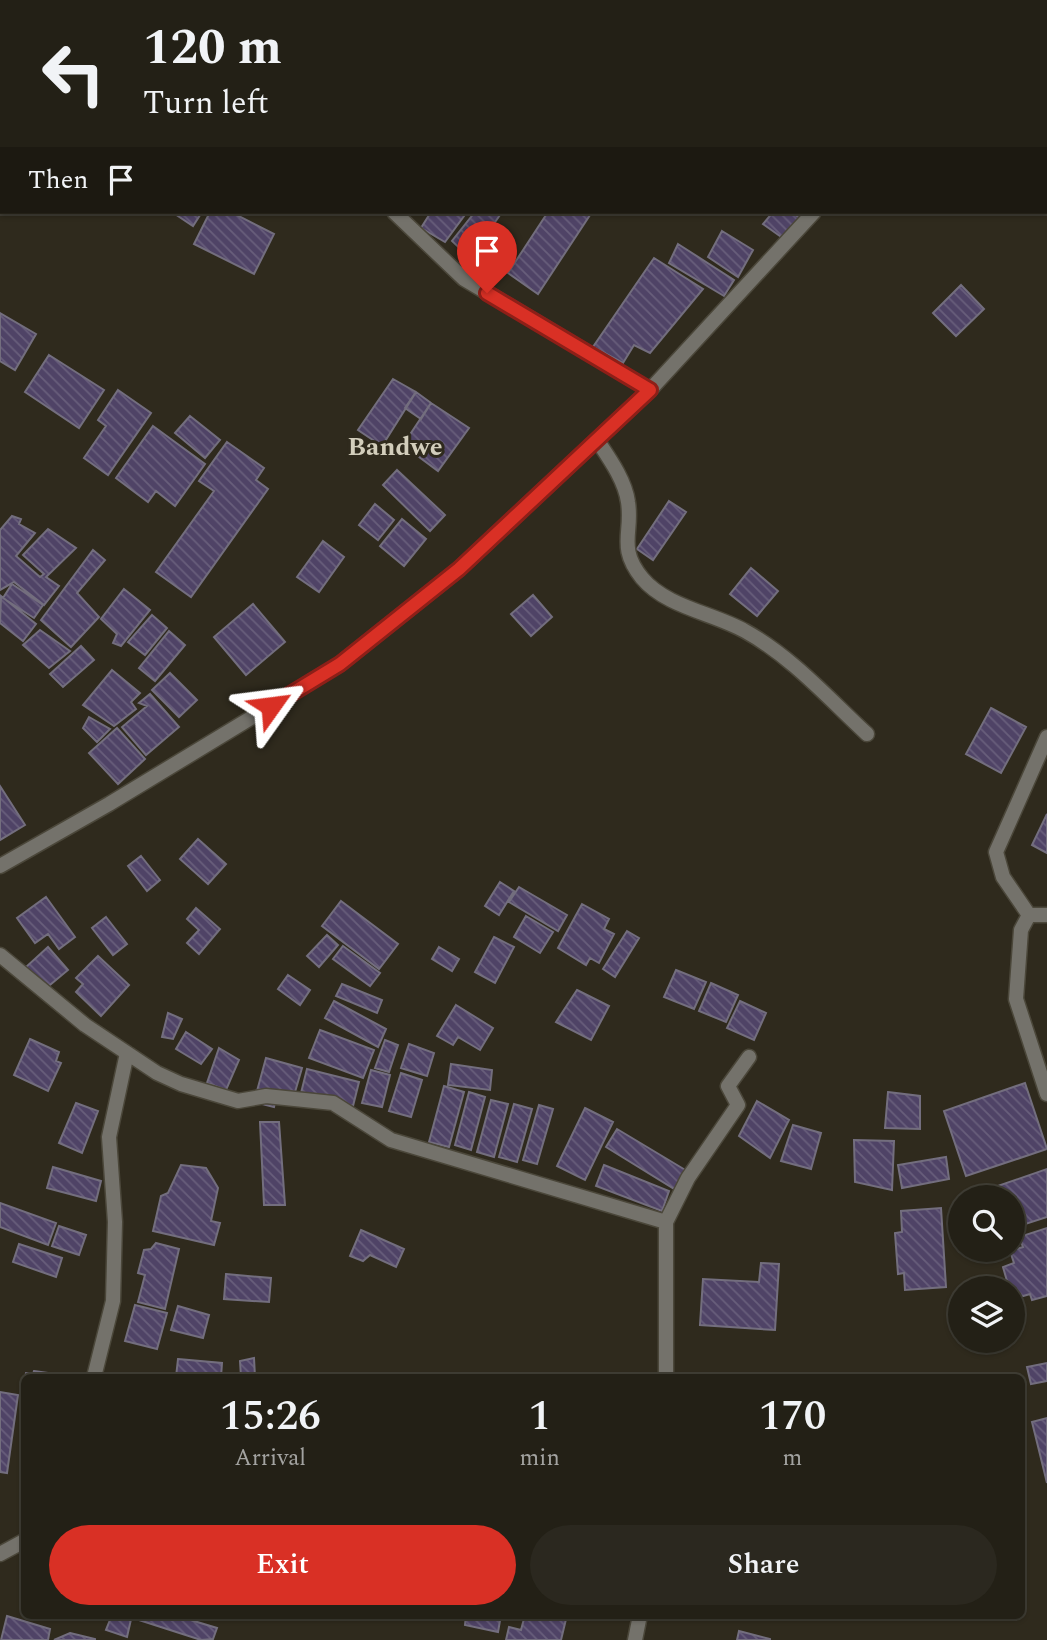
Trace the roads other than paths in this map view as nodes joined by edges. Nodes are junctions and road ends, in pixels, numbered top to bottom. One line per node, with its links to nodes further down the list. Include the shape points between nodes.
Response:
1 (396, 214): 3 (street, via 464,279)
2 (812, 214): 3 (street)
3 (650, 390): 4 (street)
4 (597, 440): 5 (street, via 614,466 628,502 626,549 642,578 668,597 744,630 779,652); 7 (street, via 459,569 340,664)
5 (867, 734)
6 (1047, 737): 8 (street, via 996,852 1003,877)
7 (0, 866)
8 (1029, 915): 9 (street); 13 (street, via 1021,930 1016,999)
9 (1047, 915)
10 (0, 955): 11 (street, via 85,1026)
11 (127, 1053): 14 (street, via 157,1073 208,1095 238,1101 265,1096 333,1103 391,1140); 15 (street, via 109,1137 115,1222 113,1301)
12 (749, 1057): 14 (street, via 728,1086 737,1105 688,1178)
13 (1047, 1094)
14 (666, 1222): 16 (street)
15 (95, 1374)
16 (666, 1374)
17 (21, 1542): 18 (street)
18 (0, 1553)
19 (639, 1619): 20 (street)
20 (635, 1640)

